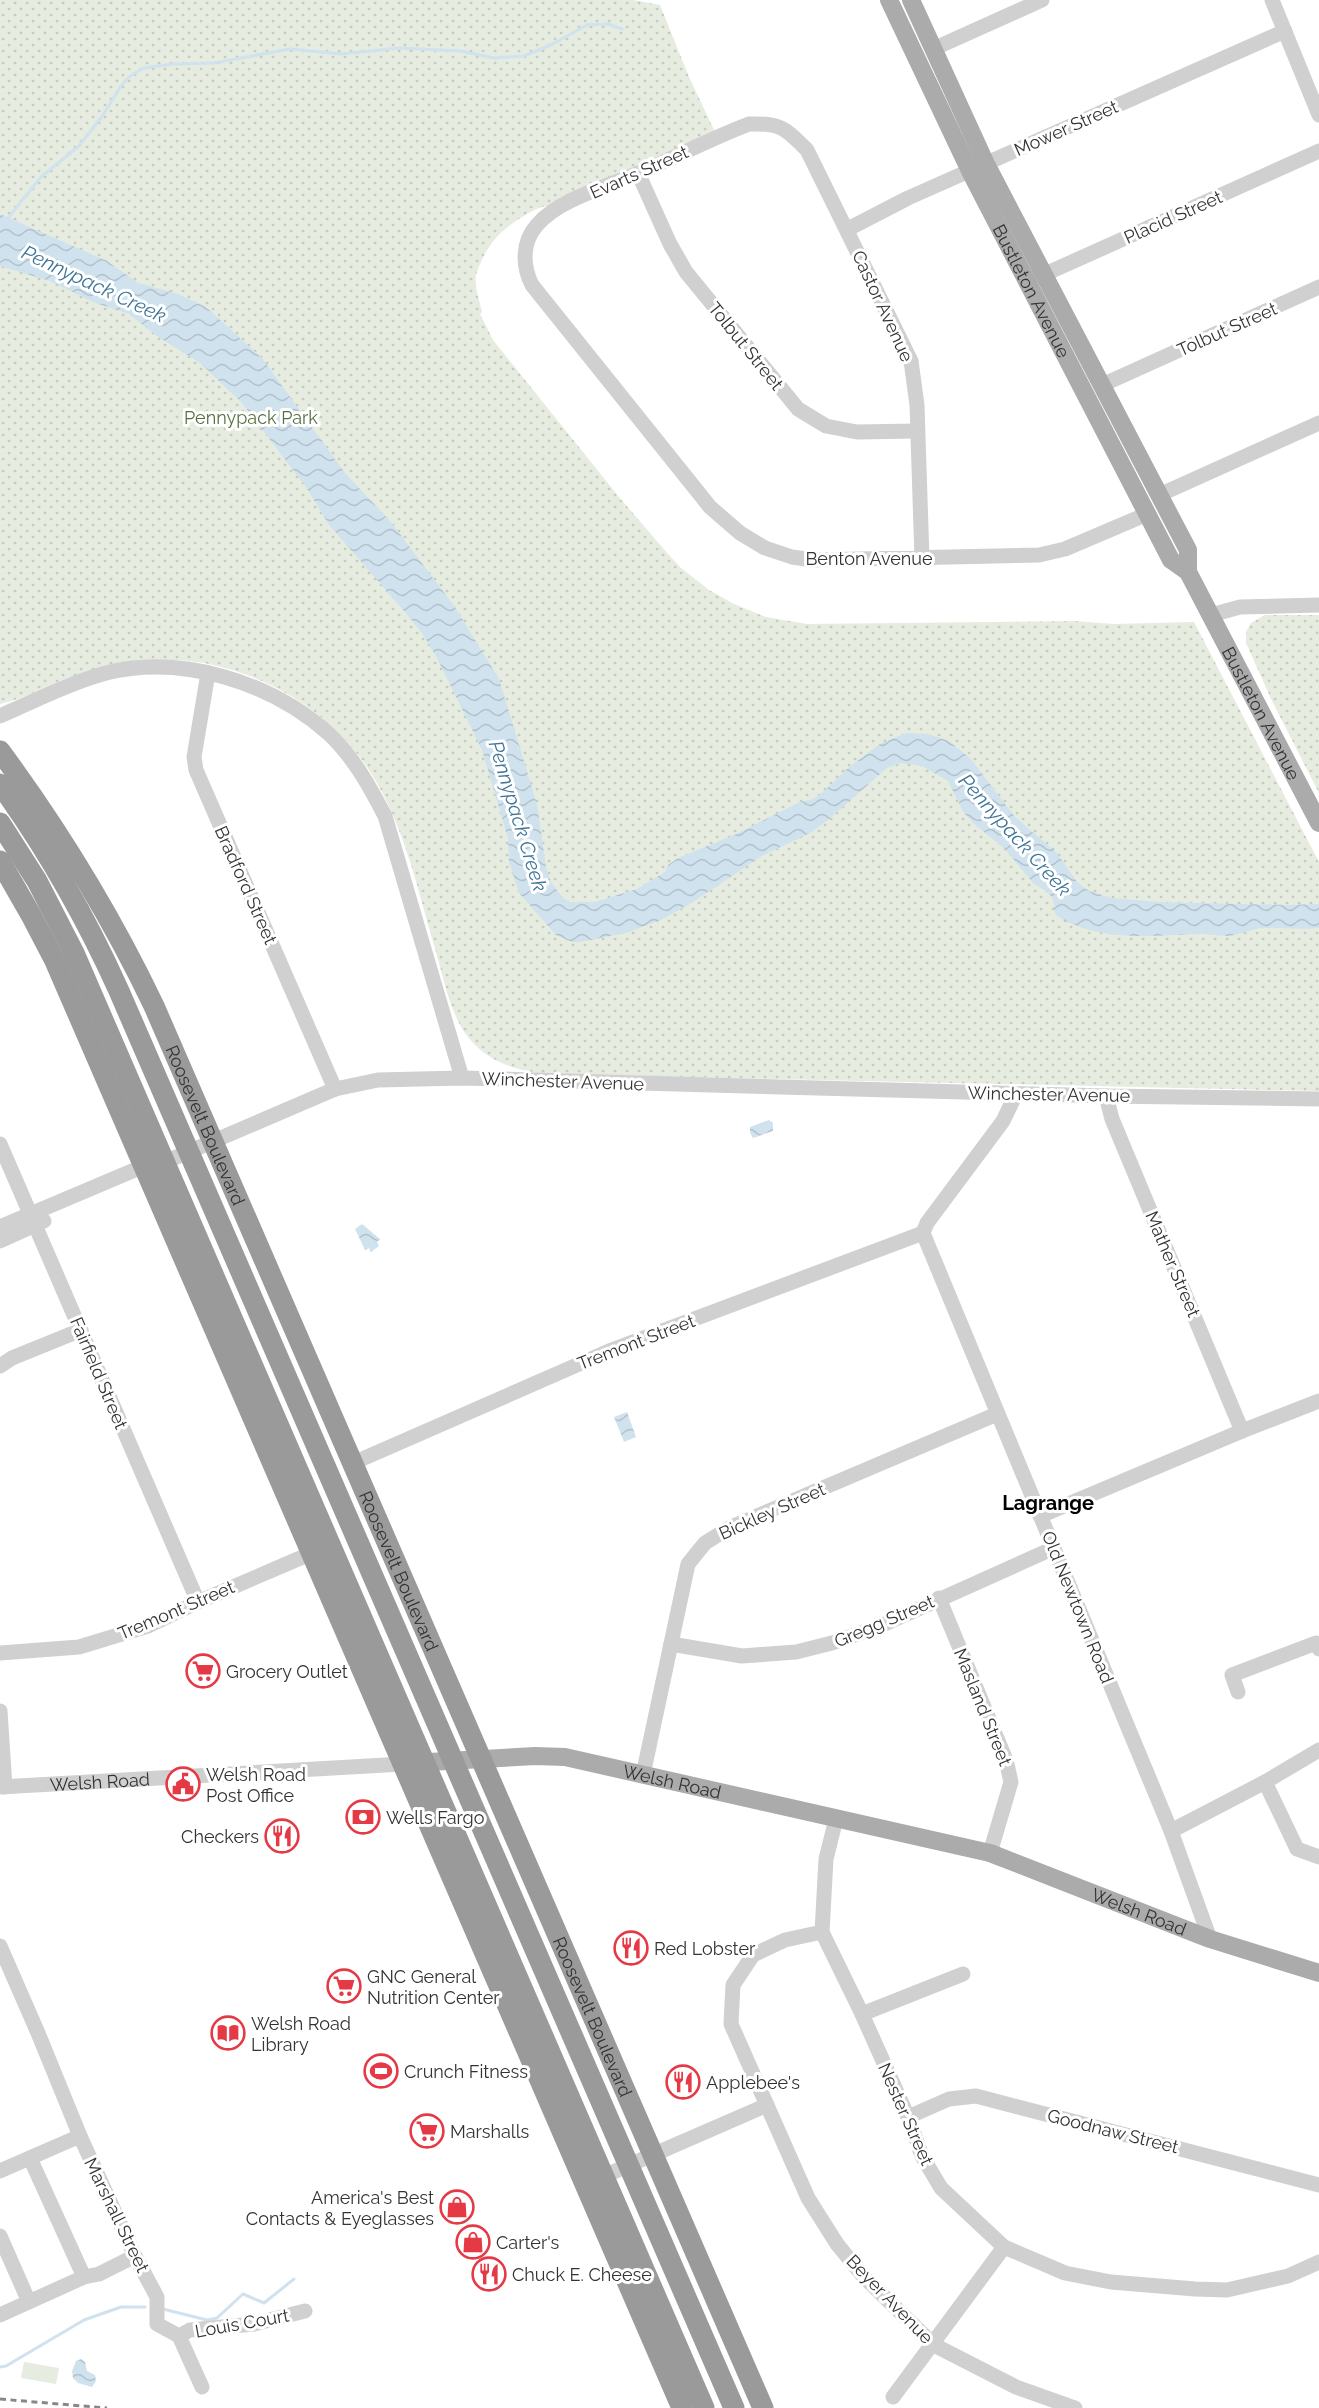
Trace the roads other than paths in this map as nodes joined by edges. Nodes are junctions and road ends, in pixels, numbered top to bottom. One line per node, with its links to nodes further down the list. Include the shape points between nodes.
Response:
1 (889, 0): 10 (main road, Bustleton Avenue)
2 (911, 0): 6 (main road, Bustleton Avenue)
3 (1042, 0): 6 (street)
4 (1272, 0): 5 (street)
5 (1285, 31): 7 (street); 10 (street, Mower Street)
6 (933, 49): 10 (main road, Bustleton Avenue)
7 (1319, 115)
8 (766, 124): 11 (street, Evarts Street, via 735,129); 12 (street, Castor Avenue, via 776,124 807,150)
9 (1319, 151): 14 (street, Placid Street)
10 (978, 168): 12 (street, Mower Street); 14 (main road, Bustleton Avenue); 15 (main road, Bustleton Avenue)
11 (639, 173): 13 (street, Evarts Street, via 566,204 537,224); 19 (street, Tolbut Street, via 686,272 798,409 826,426 857,432)
12 (848, 229): 19 (street, Castor Avenue, via 911,361)
13 (526, 244): 22 (street, Benton Avenue, via 525,272 531,285 710,507 740,532 765,548 792,557)
14 (1044, 274): 15 (street, Placid Street); 17 (main road, Bustleton Avenue)
15 (1027, 282): 21 (main road, Bustleton Avenue)
16 (1319, 287): 17 (street, Tolbut Street)
17 (1102, 385): 20 (main road, Bustleton Avenue)
18 (1319, 423): 20 (street)
19 (916, 431): 22 (street, Castor Avenue)
20 (1158, 495): 23 (main road, Bustleton Avenue, via 1188,550)
21 (1147, 514): 22 (street, Benton Avenue, via 1065,549 1039,555); 23 (main road, Bustleton Avenue, via 1171,560)
22 (922, 559)
23 (1188, 572): 25 (main road, Bustleton Avenue)
24 (1319, 605): 25 (street, via 1240,607)
25 (1211, 615): 31 (main road, Bustleton Avenue)
26 (208, 673): 27 (street, Winchester Avenue, via 155,668 106,673); 34 (street, Winchester Avenue, via 271,695 301,713 329,734 369,785 397,852); 35 (street, Bradford Street, via 194,757 196,770)
27 (0, 716)
28 (0, 751): 39 (highway, Roosevelt Boulevard, via 75,859 117,932)
29 (0, 784): 41 (highway, Roosevelt Boulevard, via 52,862 92,934)
30 (0, 823): 33 (highway)
31 (1319, 823)
32 (0, 859): 33 (highway); 43 (highway, via 55,962)
33 (62, 928): 42 (highway)
34 (462, 1078): 35 (street, via 378,1080); 36 (street, Winchester Avenue)
35 (335, 1089): 39 (street)
36 (1016, 1094): 37 (street, Winchester Avenue); 46 (street, via 1003,1121)
37 (1106, 1096): 38 (street, Winchester Avenue); 52 (street, Mather Street, via 1112,1119)
38 (1319, 1100)
39 (214, 1141): 41 (street); 53 (highway, Roosevelt Boulevard)
40 (0, 1144): 44 (street, Fairfield Street)
41 (189, 1152): 42 (street); 66 (highway, Roosevelt Boulevard)
42 (165, 1162): 43 (street); 67 (highway)
43 (146, 1171): 44 (street); 56 (highway)
44 (33, 1220): 45 (street); 47 (street); 48 (street, Fairfield Street)
45 (0, 1227)
46 (923, 1233): 51 (street, Old Newtown Road); 53 (street, Tremont Street, via 609,1351)
47 (0, 1241)
48 (81, 1330): 49 (street); 58 (street, Fairfield Street)
49 (0, 1366)
50 (1319, 1401): 52 (street)
51 (997, 1414): 54 (street, Old Newtown Road); 59 (street, Bickley Street, via 729,1528 705,1543 688,1564)
52 (1242, 1431): 54 (street)
53 (353, 1463): 65 (highway, Roosevelt Boulevard)
54 (1040, 1516): 55 (street, Old Newtown Road)
55 (1054, 1548): 57 (street, Gregg Street); 73 (street, Old Newtown Road)
56 (312, 1553): 58 (street, Tremont Street); 68 (highway)
57 (939, 1598): 59 (street, Gregg Street, via 878,1627 796,1652 742,1656); 74 (street, Masland Street, via 1006,1760 1011,1782)
58 (198, 1602): 61 (street, Tremont Street, via 148,1626 79,1647)
59 (671, 1644): 69 (street, Bickley Street)
60 (1319, 1649): 62 (street, via 1316,1643 1232,1675)
61 (0, 1653)
62 (1238, 1692)
63 (0, 1711): 71 (street)
64 (1319, 1750): 70 (street)
65 (482, 1759): 66 (main road, Welsh Road); 69 (main road, Welsh Road, via 551,1756); 82 (highway, Roosevelt Boulevard)
66 (453, 1761): 67 (main road, Welsh Road); 86 (highway, Roosevelt Boulevard)
67 (425, 1762): 68 (main road, Welsh Road); 81 (highway)
68 (403, 1764): 71 (street, Welsh Road); 84 (highway)
69 (643, 1774): 72 (main road, Welsh Road)
70 (1265, 1782): 73 (street); 75 (street, via 1297,1849)
71 (2, 1787)
72 (836, 1819): 74 (main road, Welsh Road); 76 (street, Nester Street, via 826,1859)
73 (1170, 1831): 77 (street, Old Newtown Road)
74 (990, 1853): 77 (main road, Welsh Road)
75 (1319, 1857)
76 (822, 1932): 83 (street, Nester Street); 85 (street, Beyer Avenue, via 785,1940 753,1955 733,1985 731,2024)
77 (1210, 1939): 79 (main road, Welsh Road)
78 (0, 1946): 88 (street, Marshall Street)
79 (1319, 1973)
80 (963, 1974): 83 (street)
81 (519, 1980): 84 (highway); 93 (highway)
82 (584, 1994): 86 (highway); 89 (highway, Roosevelt Boulevard)
83 (862, 2014): 87 (street, Nester Street)
84 (537, 2073): 94 (highway)
85 (767, 2105): 89 (street); 105 (street, Beyer Avenue, via 808,2198 837,2244 864,2277)
86 (605, 2110): 91 (highway, Roosevelt Boulevard)
87 (908, 2118): 95 (street, Goodnaw Street, via 949,2099 976,2096); 97 (street, Nester Street, via 922,2156 941,2188)
88 (80, 2136): 90 (street); 98 (street, Marshall Street)
89 (653, 2155): 91 (street); 111 (highway, Roosevelt Boulevard)
90 (30, 2158): 92 (street); 100 (street)
91 (629, 2165): 93 (street); 110 (highway, Roosevelt Boulevard)
92 (0, 2171)
93 (604, 2176): 94 (street); 109 (highway)
94 (585, 2185): 108 (highway)
95 (1319, 2186)
96 (0, 2236): 101 (street)
97 (1004, 2247): 99 (street, Nester Street, via 1065,2273 1111,2282 1195,2289 1227,2290 1288,2276); 105 (street)
98 (135, 2256): 100 (street); 104 (street, Marshall Street, via 157,2296 157,2324)
99 (1319, 2262)
100 (84, 2277): 101 (street)
101 (29, 2302): 103 (street)
102 (305, 2311): 104 (street, Louis Court, via 254,2324 190,2330)
103 (0, 2315)
104 (179, 2336): 106 (street, Marshall Street)
105 (934, 2345): 107 (street); 112 (street, Beyer Avenue, via 1016,2387)
106 (202, 2387)
107 (893, 2397)
108 (682, 2408)
109 (704, 2408)
110 (734, 2408)
111 (763, 2408)
112 (1075, 2408)

